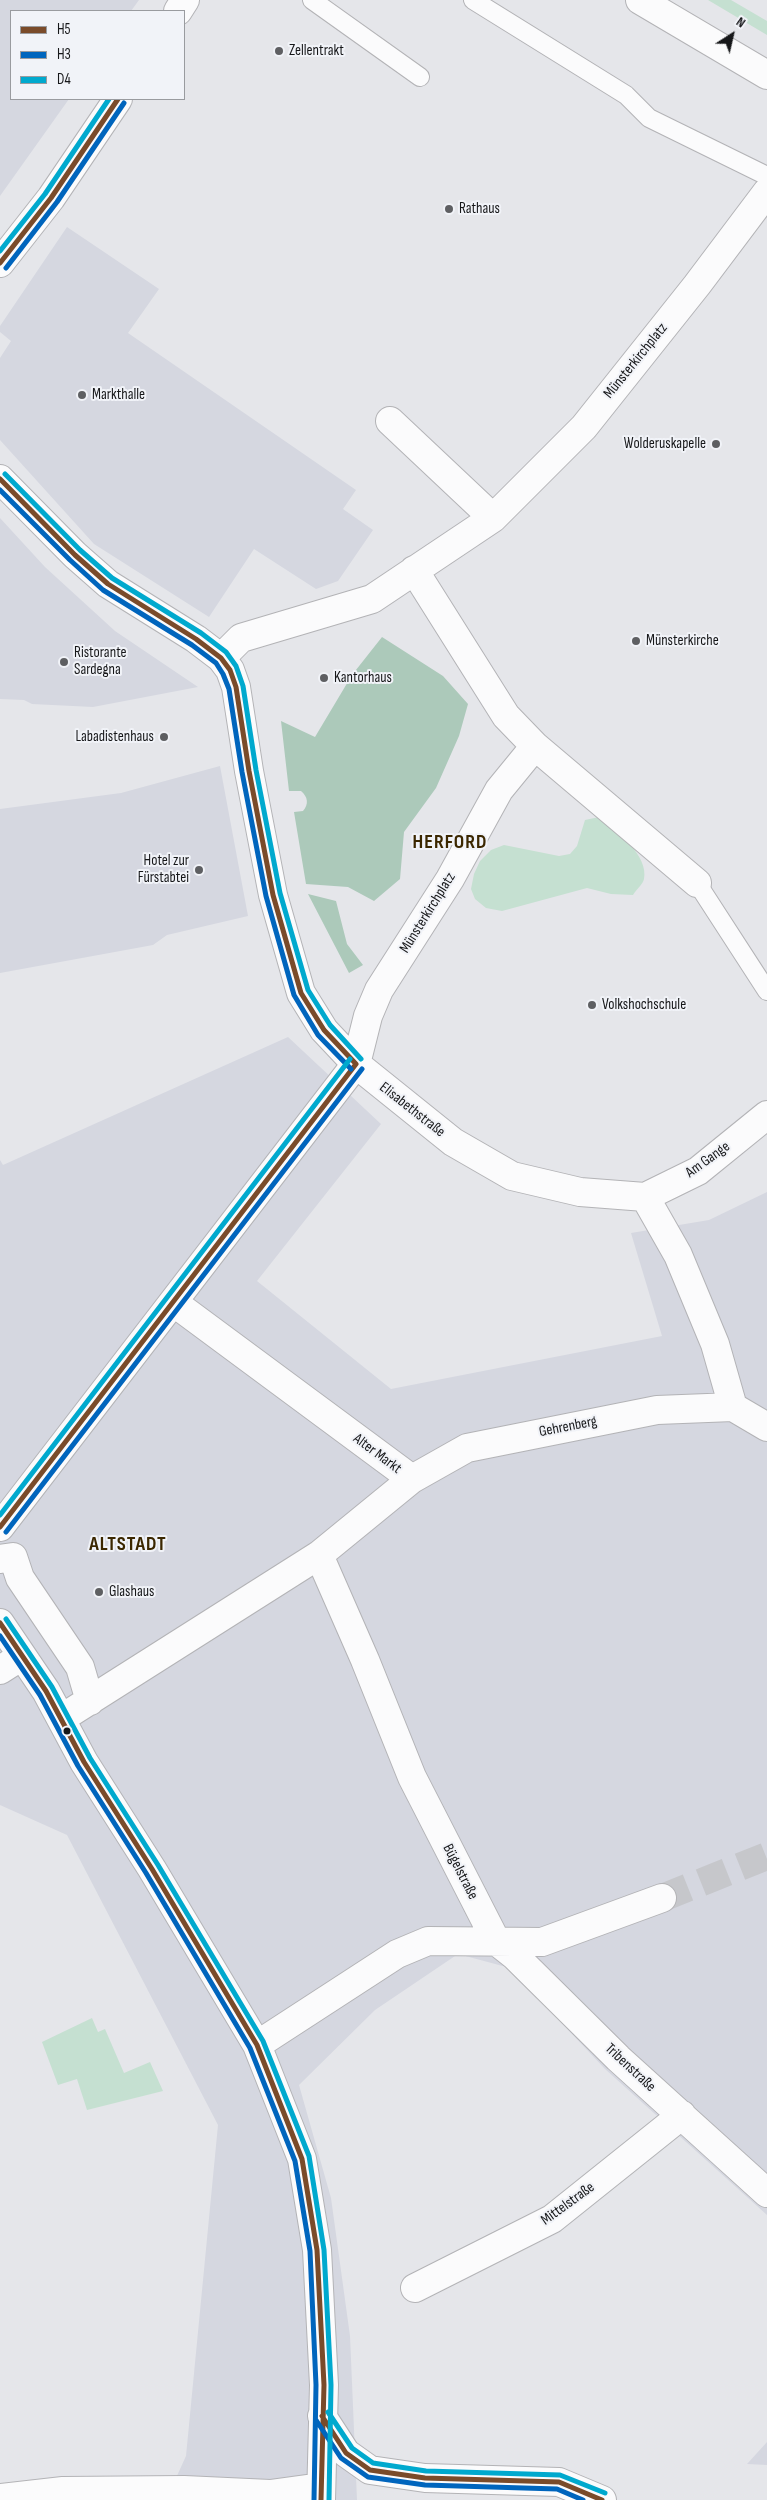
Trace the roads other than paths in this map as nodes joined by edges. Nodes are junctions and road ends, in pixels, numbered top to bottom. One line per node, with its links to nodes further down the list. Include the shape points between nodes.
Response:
1 (312, 0): 5 (lane)
2 (473, 0): 7 (lane, via 626,95 649,118)
3 (640, 0): 4 (street)
4 (767, 75)
5 (420, 77)
6 (117, 100): 9 (street, via 51,198)
7 (767, 176)
8 (767, 192): 12 (street, Münsterkirchplatz, via 584,426)
9 (0, 263)
10 (390, 421): 12 (street)
11 (0, 479): 14 (street, Elisabethstraße, via 108,584)
12 (493, 518): 13 (street, Münsterkirchplatz)
13 (414, 570): 14 (street, Münsterkirchplatz, via 372,599 241,638); 15 (street, via 506,716)
14 (221, 658): 18 (street, Elisabethstraße, via 236,687 273,895 301,993 324,1030)
15 (535, 746): 16 (street); 18 (street, Münsterkirchplatz, via 499,790 450,879 380,990 368,1016)
16 (697, 883): 17 (lane)
17 (767, 991)
18 (356, 1064): 20 (street, Elisabethstraße, via 453,1142 512,1176 580,1192); 21 (street)
19 (767, 1115): 20 (street, Am Gange, via 698,1172)
20 (645, 1197): 22 (street, via 678,1255 716,1344)
21 (173, 1302): 24 (street, Alter Markt); 25 (street)
22 (733, 1407): 23 (street); 24 (street, Gehrenberg, via 657,1410 480,1444 467,1448)
23 (767, 1427)
24 (412, 1480): 26 (street, Alter Markt)
25 (0, 1528)
26 (319, 1555): 30 (street, Alter Markt); 33 (street, Bügelstraße, via 412,1777)
27 (0, 1559): 30 (street, via 13,1557 20,1578 80,1667)
28 (0, 1623): 29 (street)
29 (11, 1663): 31 (street)
30 (90, 1701): 31 (street, Alter Markt)
31 (62, 1718): 34 (street, via 66,1731)
32 (662, 1898): 33 (street, via 542,1942)
33 (496, 1941): 34 (street, via 428,1941 397,1954); 35 (street, Tribenstraße)
34 (257, 2045): 38 (street, via 302,2159 316,2250 324,2385)
35 (682, 2115): 36 (street, Tribenstraße); 37 (street, Mittelstraße, via 552,2219)
36 (763, 2187)
37 (415, 2288)
38 (322, 2416): 39 (street); 41 (street, via 346,2453 370,2470 425,2478 559,2482)
39 (321, 2493): 40 (street, via 63,2491)
40 (0, 2498)
41 (602, 2500)

